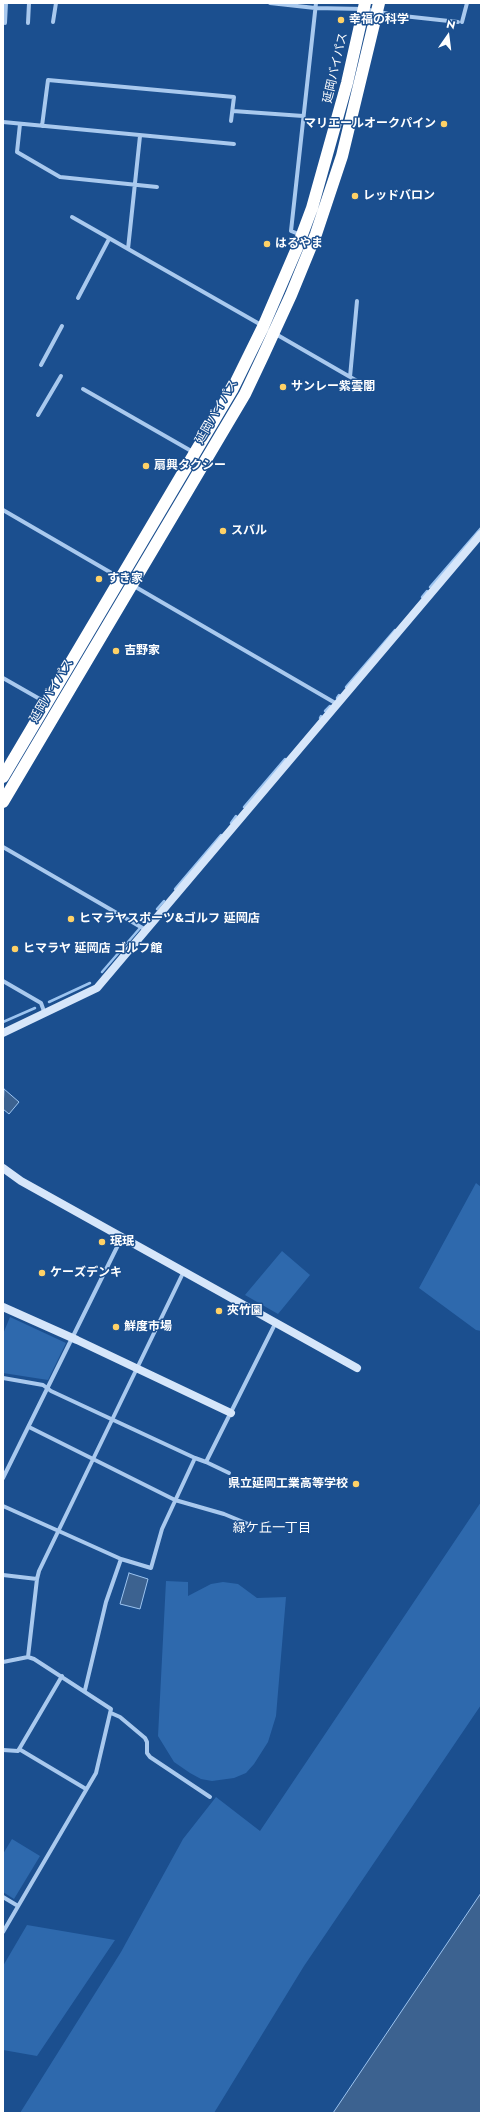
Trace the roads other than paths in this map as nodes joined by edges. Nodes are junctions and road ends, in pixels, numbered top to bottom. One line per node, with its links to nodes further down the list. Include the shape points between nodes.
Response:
1 (6, 3): 9 (street)
2 (30, 3): 10 (street)
3 (56, 3): 11 (street)
4 (270, 3): 6 (street)
5 (467, 3): 8 (street, via 460,22)
6 (315, 5): 7 (street); 13 (street)
7 (365, 6): 8 (street); 23 (highway, 延岡バイパス)
8 (378, 8): 23 (highway, 延岡バイパス, via 342,156)
9 (5, 22)
10 (28, 22)
11 (54, 22)
12 (233, 110): 13 (street); 14 (street); 17 (street, via 234,97 48,80)
13 (303, 116): 23 (street, via 291,231)
14 (231, 121)
15 (3, 122): 16 (street)
16 (20, 124): 17 (street); 20 (street, via 17,152 60,177)
17 (42, 126): 18 (street)
18 (140, 136): 19 (street); 20 (street)
19 (234, 144)
20 (136, 185): 21 (street); 25 (street)
21 (158, 187)
22 (72, 217): 24 (street)
23 (308, 238): 29 (highway, 延岡バイパス); 30 (highway, 延岡バイパス)
24 (109, 239): 25 (street); 26 (street)
25 (128, 249): 29 (street)
26 (78, 298)
27 (357, 302): 33 (street)
28 (62, 326): 31 (street)
29 (263, 326): 37 (highway, 延岡バイパス, via 232,390)
30 (274, 333): 33 (street); 40 (highway, 延岡バイパス, via 245,394)
31 (41, 365)
32 (61, 376): 36 (street)
33 (350, 377): 34 (street)
34 (364, 385)
35 (83, 389): 37 (street)
36 (38, 415)
37 (195, 454): 40 (highway, 延岡バイパス)
38 (3, 510): 40 (street)
39 (481, 534): 43 (street)
40 (126, 582): 42 (highway, 延岡バイパス); 43 (street); 45 (highway, 延岡バイパス)
41 (3, 678): 42 (street)
42 (47, 703): 44 (highway, 延岡バイパス)
43 (337, 704): 47 (street)
44 (3, 777)
45 (3, 802)
46 (3, 847): 47 (street)
47 (146, 930): 49 (street, via 97,988)
48 (3, 981): 49 (street, via 41,1003)
49 (45, 1014): 50 (street)
50 (3, 1034)
51 (3, 1168): 52 (street, via 20,1181)
52 (122, 1237): 53 (street); 56 (street)
53 (184, 1271): 55 (street); 57 (street)
54 (3, 1307): 56 (street)
55 (276, 1322): 58 (street); 61 (street)
56 (72, 1339): 57 (street); 60 (street)
57 (138, 1368): 61 (street); 62 (street)
58 (358, 1368)
59 (3, 1378): 60 (street)
60 (48, 1388): 62 (street); 63 (street)
61 (231, 1413): 66 (street)
62 (113, 1420): 64 (street); 65 (street)
63 (28, 1427): 65 (street); 68 (street)
64 (195, 1458): 66 (street); 69 (street)
65 (92, 1459): 69 (street); 72 (street)
66 (206, 1462): 67 (street)
67 (229, 1473)
68 (3, 1478)
69 (175, 1500): 71 (street, via 224,1514); 73 (street, via 162,1530 151,1568)
70 (3, 1506): 72 (street)
71 (253, 1526)
72 (58, 1530): 73 (street); 75 (street)
73 (121, 1559): 79 (street, via 106,1602)
74 (3, 1575): 75 (street)
75 (37, 1579): 76 (street)
76 (28, 1657): 77 (street); 78 (street)
77 (3, 1662)
78 (62, 1676): 79 (street); 81 (street)
79 (85, 1690): 80 (street, via 111,1709)
80 (111, 1713): 83 (street, via 96,1773); 84 (street, via 120,1717 145,1738 150,1757)
81 (19, 1749): 82 (street); 83 (street)
82 (3, 1750)
83 (86, 1789): 86 (street)
84 (210, 1797)
85 (3, 1897): 86 (street)
86 (18, 1906): 87 (street)
87 (3, 1932)

